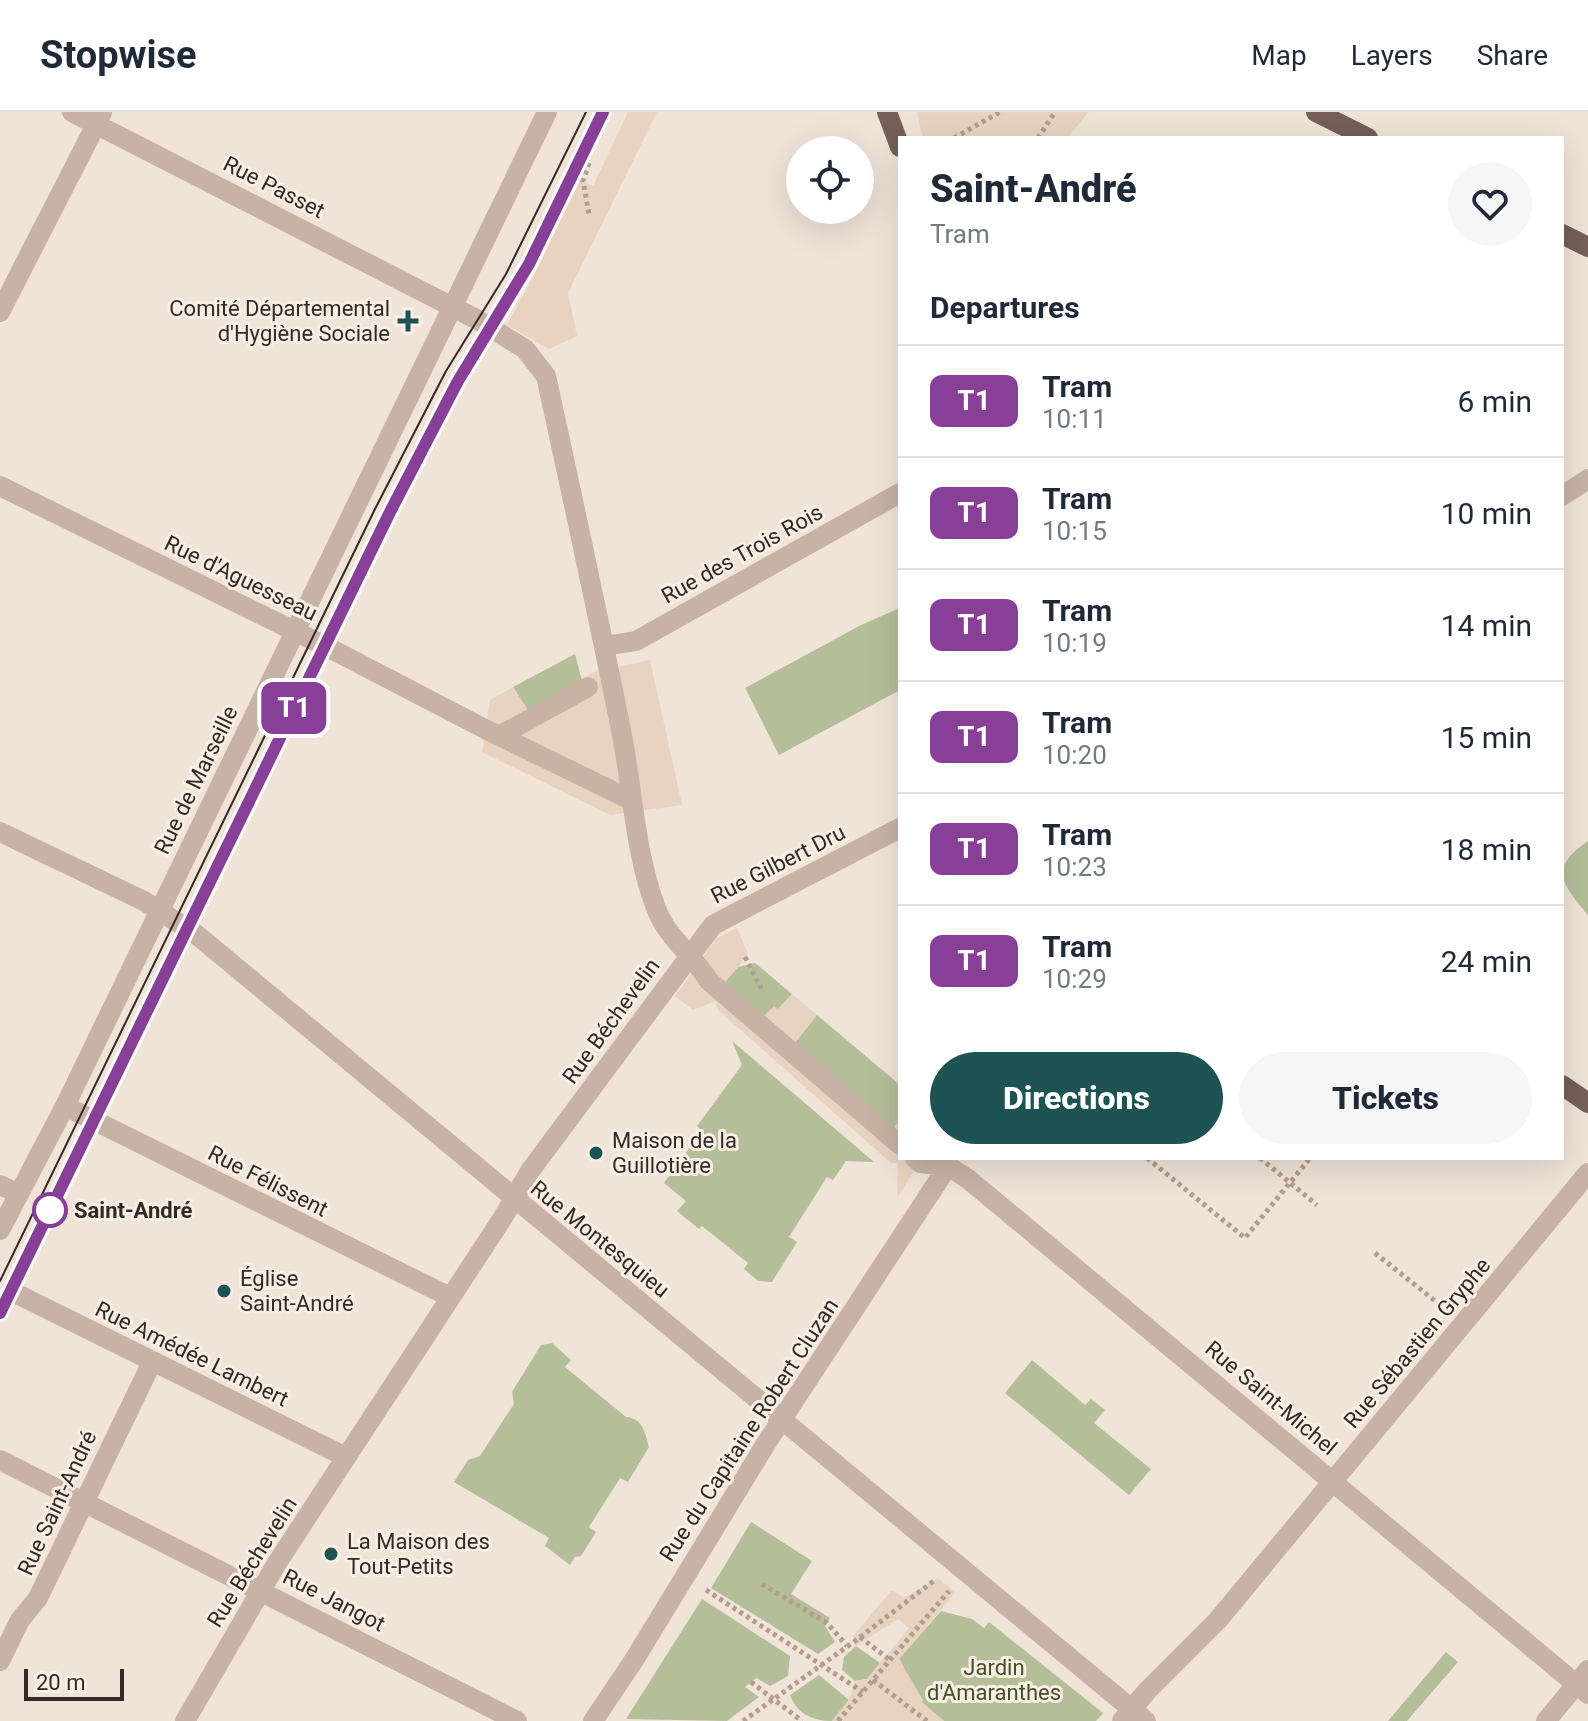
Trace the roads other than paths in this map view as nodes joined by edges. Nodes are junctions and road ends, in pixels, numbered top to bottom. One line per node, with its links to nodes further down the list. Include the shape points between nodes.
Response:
1 (72, 112): 5 (street, Rue Passet)
2 (547, 112): 10 (street, Rue de Marseille)
3 (887, 112): 7 (main road)
4 (1316, 112): 6 (main road)
5 (100, 118): 10 (street, Rue Passet); 11 (street)
6 (1364, 136)
7 (898, 142)
8 (1564, 235): 9 (main road)
9 (1588, 247)
10 (453, 307): 16 (street, Rue de Marseille); 17 (street, Rue Béchevelin, via 525,349 546,376)
11 (0, 312)
12 (1588, 479): 15 (street)
13 (0, 486): 16 (street, Rue d'Aguesseau)
14 (898, 494): 17 (street, Rue des Trois Rois, via 636,641)
15 (1564, 495)
16 (296, 632): 19 (street, Rue d'Aguesseau); 23 (street, Rue de Marseille)
17 (605, 646): 20 (street, Rue Béchevelin)
18 (588, 687): 19 (street)
19 (499, 736): 20 (street, Rue d'Aguesseau)
20 (631, 800): 24 (street, Rue Béchevelin, via 656,908 669,934)
21 (898, 829): 24 (street, Rue Gilbert Dru, via 713,925)
22 (0, 832): 23 (street, Rue Montesquieu)
23 (159, 910): 27 (street, Rue de Marseille); 33 (street, Rue Montesquieu, via 197,935)
24 (689, 956): 28 (street, via 709,981); 33 (street, Rue Béchevelin)
25 (1564, 1086): 26 (main road)
26 (1588, 1103)
27 (65, 1106): 32 (street, Rue de Marseille); 36 (street, Rue Félissent)
28 (898, 1143)
29 (917, 1160): 30 (street, Rue Saint-Michel)
30 (948, 1166): 38 (street, Rue du Capitaine Robert Cluzan); 41 (street, Rue Saint-Michel)
31 (1588, 1173): 41 (street, Rue Sébastien Gryphe)
32 (9, 1189): 34 (street, Rue de Marseille)
33 (514, 1199): 36 (street, Rue Béchevelin); 38 (street, Rue Montesquieu)
34 (0, 1230)
35 (17, 1294): 37 (street, Rue Amédée Lambert)
36 (450, 1297): 39 (street, Rue Béchevelin)
37 (152, 1362): 39 (street, Rue Amédée Lambert); 42 (street, Rue Saint-André)
38 (783, 1420): 46 (street, Rue Montesquieu); 49 (street, Rue du Capitaine Robert Cluzan)
39 (346, 1457): 43 (street, Rue Béchevelin)
40 (0, 1460): 42 (street, Rue Jangot)
41 (1334, 1481): 45 (street, Rue Saint-Michel); 46 (street, Rue Sébastien Gryphe)
42 (83, 1504): 43 (street, Rue Jangot); 44 (street, Rue Saint-André, via 38,1598 20,1620)
43 (261, 1590): 47 (street, Rue Béchevelin); 48 (street, Rue Jangot)
44 (0, 1661)
45 (1584, 1682): 50 (street)
46 (1133, 1717)
47 (185, 1721)
48 (517, 1721)
49 (593, 1721)
50 (1546, 1721)

